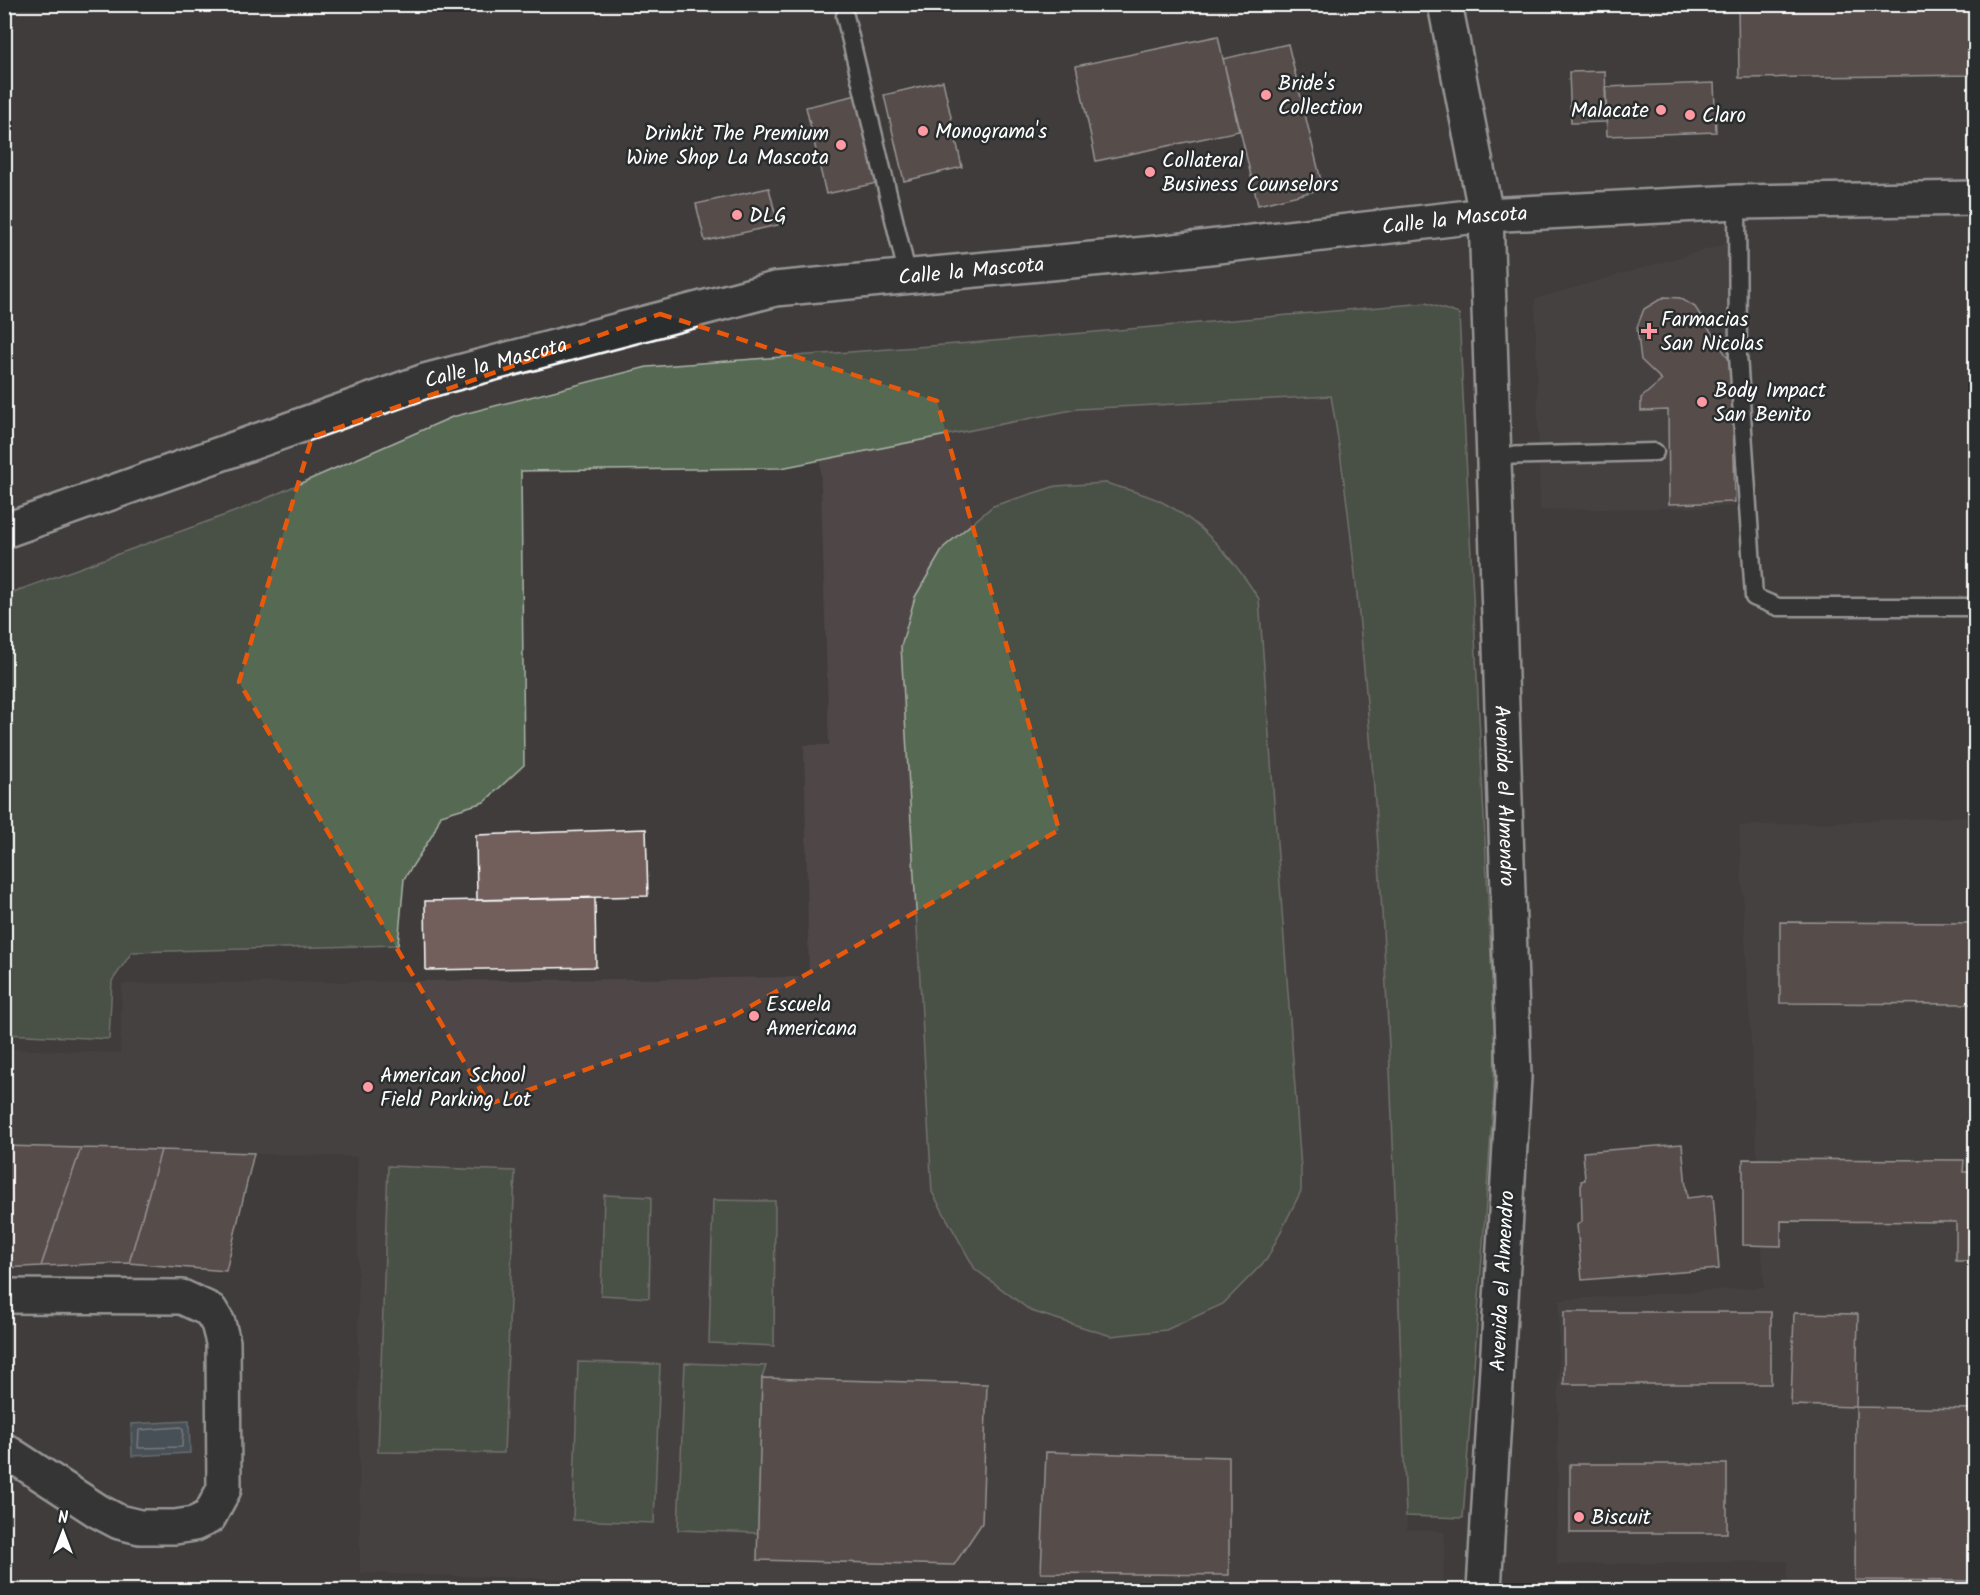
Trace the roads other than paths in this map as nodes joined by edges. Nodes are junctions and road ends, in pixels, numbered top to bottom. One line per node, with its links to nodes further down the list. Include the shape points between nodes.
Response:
1 (1445, 4): 5 (street, Avenida el Almendro)
2 (845, 16): 6 (lane)
3 (1976, 198): 4 (street, Calle la Mascota)
4 (1737, 202): 5 (street, Calle la Mascota); 10 (lane, via 1738,355 1754,597 1778,608)
5 (1486, 215): 6 (street, Calle la Mascota); 8 (street, Avenida el Almendro)
6 (908, 277): 9 (street, Calle la Mascota, via 775,289 425,381)
7 (1654, 452): 8 (lane)
8 (1493, 456): 13 (street, Avenida el Almendro, via 1514,1077)
9 (4, 531)
10 (1976, 607)
11 (4, 1296): 12 (street, via 182,1296 210,1310 223,1342 224,1489 209,1517 194,1524 140,1527 98,1511)
12 (4, 1450)
13 (1484, 1590)

